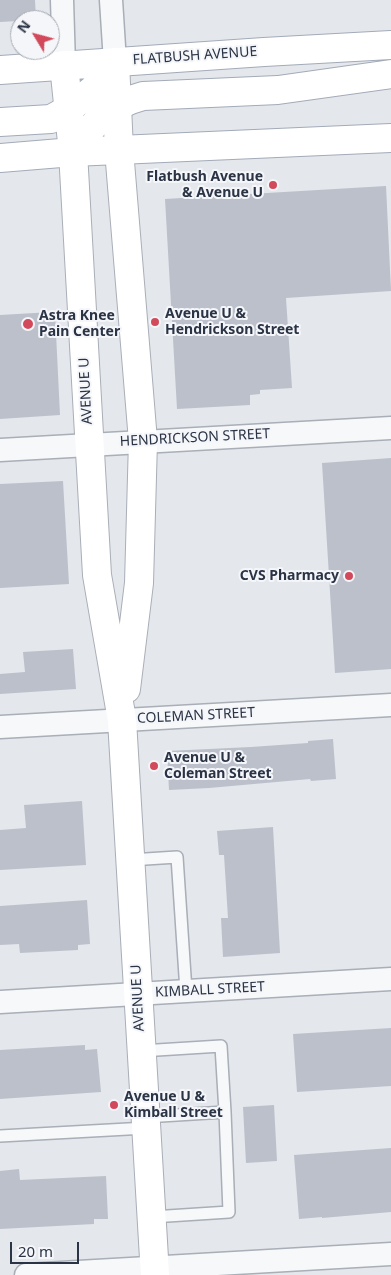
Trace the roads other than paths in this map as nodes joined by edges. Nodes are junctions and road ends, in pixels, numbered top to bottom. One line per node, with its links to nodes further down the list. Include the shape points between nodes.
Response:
1 (62, 0): 5 (street, AVENUE U)
2 (111, 0): 4 (street, AVENUE U)
3 (391, 45): 4 (main road, FLATBUSH AVENUE)
4 (115, 62): 5 (main road, FLATBUSH AVENUE); 8 (main road, AVENUE U); 9 (main road, via 101,83)
5 (64, 65): 6 (main road, FLATBUSH AVENUE); 9 (main road, AVENUE U)
6 (0, 70)
7 (391, 74): 8 (main road, via 278,90 143,96)
8 (117, 106): 12 (main road, AVENUE U); 13 (main road, via 93,125)
9 (69, 109): 10 (main road, via 52,119); 13 (main road, AVENUE U)
10 (0, 122)
11 (391, 138): 12 (main road)
12 (119, 150): 13 (main road); 16 (main road, AVENUE U)
13 (73, 152): 14 (main road); 17 (main road, AVENUE U)
14 (0, 158)
15 (391, 428): 16 (street, HENDRICKSON STREET)
16 (142, 441): 17 (street, HENDRICKSON STREET); 20 (main road, AVENUE U, via 139,583)
17 (89, 444): 18 (street, HENDRICKSON STREET); 20 (main road, AVENUE U, via 97,575)
18 (0, 450)
19 (391, 704): 20 (street, COLEMAN STREET)
20 (122, 720): 21 (street, COLEMAN STREET); 22 (main road, AVENUE U)
21 (0, 727)
22 (130, 860): 24 (lane, via 176,857); 25 (main road, AVENUE U)
23 (391, 979): 24 (street, KIMBALL STREET)
24 (186, 991): 25 (street, KIMBALL STREET)
25 (138, 994): 26 (street, KIMBALL STREET); 27 (main road, AVENUE U)
26 (0, 1002)
27 (141, 1050): 28 (lane, via 221,1046); 29 (main road, AVENUE U)
28 (224, 1112): 29 (lane); 31 (lane, via 229,1212)
29 (146, 1123): 30 (lane); 31 (main road, AVENUE U)
30 (0, 1136)
31 (152, 1217): 33 (main road, AVENUE U)
32 (391, 1254): 33 (street)
33 (155, 1271): 34 (street)
34 (26, 1275)

